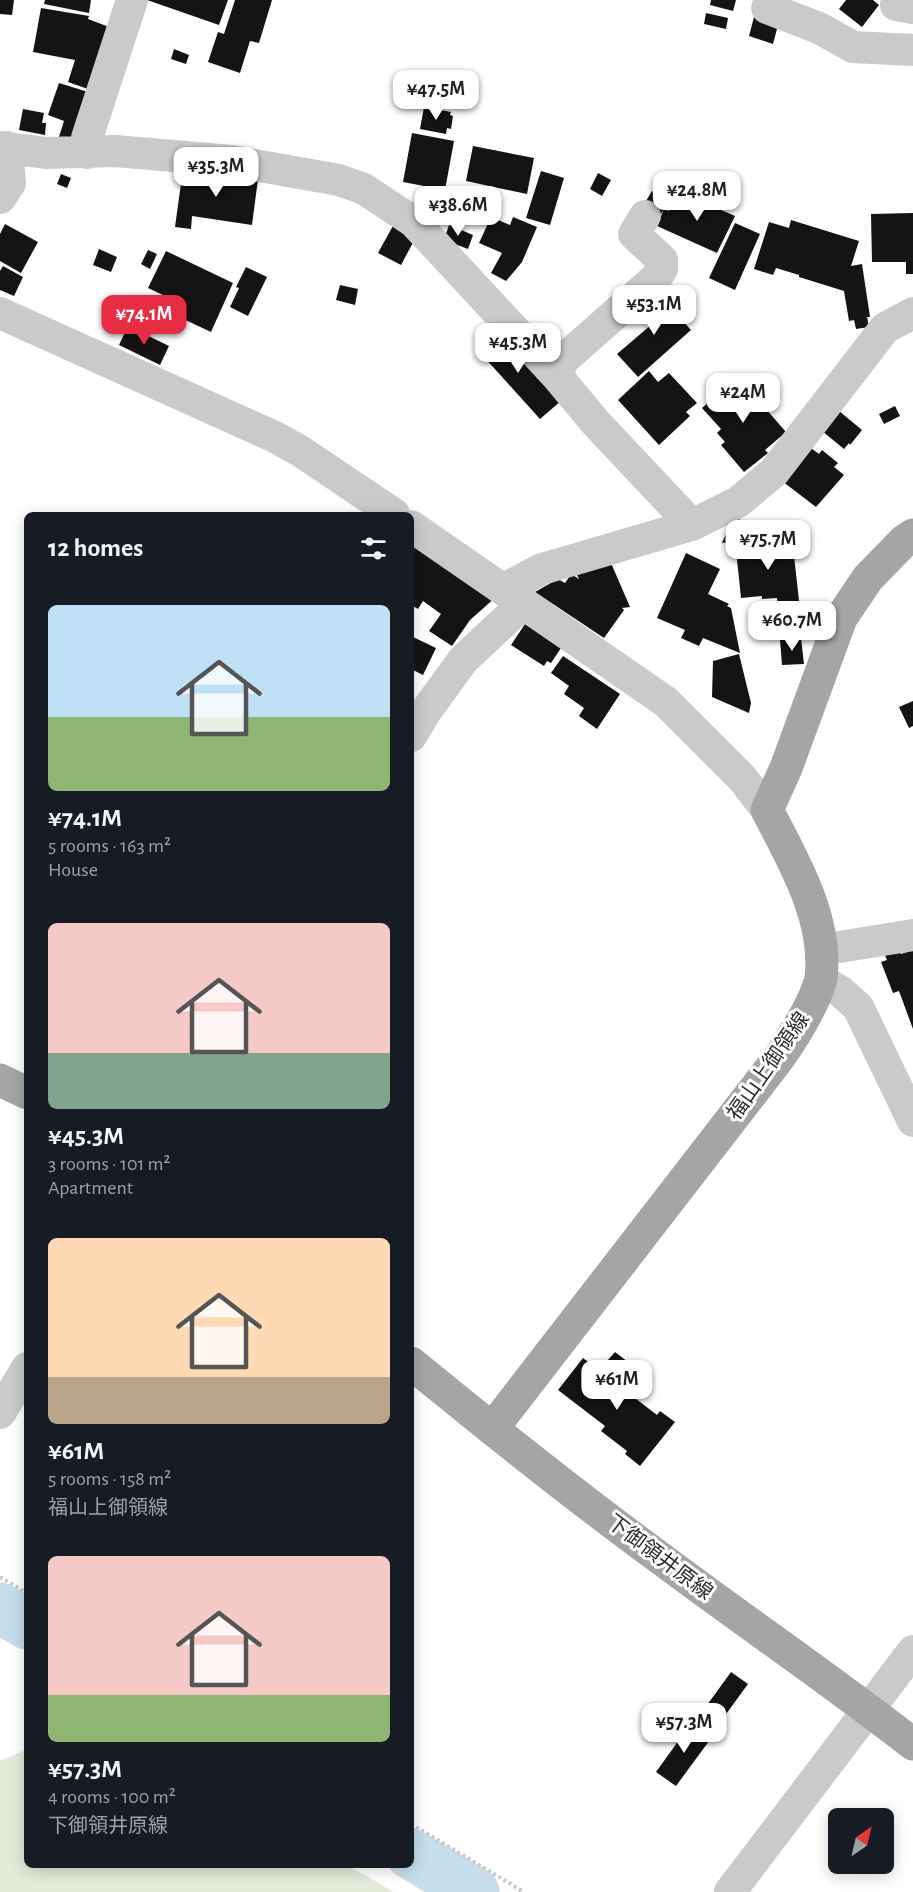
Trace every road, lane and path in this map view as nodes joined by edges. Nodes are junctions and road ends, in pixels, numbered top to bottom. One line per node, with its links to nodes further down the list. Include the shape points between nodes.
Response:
1 (132, 0): 5 (street, via 87,138)
2 (766, 8): 3 (street, via 819,28 853,47)
3 (913, 50)
4 (3, 147): 5 (street); 6 (street, via 10,183)
5 (87, 153): 10 (street, via 115,151 232,161 339,180 364,189 414,222)
6 (0, 198)
7 (645, 216): 10 (street, via 634,234 662,260 662,269 564,359)
8 (0, 313): 11 (street, via 274,437)
9 (913, 313): 12 (street, via 885,328 774,472 738,502)
10 (556, 375): 12 (street)
11 (391, 512)
12 (692, 525): 15 (street, via 542,569)
13 (414, 528): 15 (street)
14 (913, 535): 17 (main road, via 868,578 841,618 786,768)
15 (514, 596): 16 (street); 17 (street, via 666,702 742,778)
16 (414, 731)
17 (766, 810): 19 (main road, via 805,889 817,926)
18 (913, 936): 19 (street)
19 (821, 965): 22 (street, via 858,1007); 26 (main road, 福山上御領線, via 803,1023 778,1059)
20 (0, 1080): 21 (main road)
21 (24, 1092)
22 (913, 1121)
23 (414, 1365): 26 (main road, 下御領井原線)
24 (24, 1373): 25 (street)
25 (0, 1413)
26 (492, 1429): 30 (main road, 下御領井原線, via 663,1561)
27 (0, 1577): 28 (path)
28 (24, 1591)
29 (913, 1651): 30 (street)
30 (868, 1709): 31 (main road, 下御領井原線); 34 (street)
31 (913, 1744)
32 (414, 1826): 33 (path)
33 (524, 1892)
34 (730, 1892)

